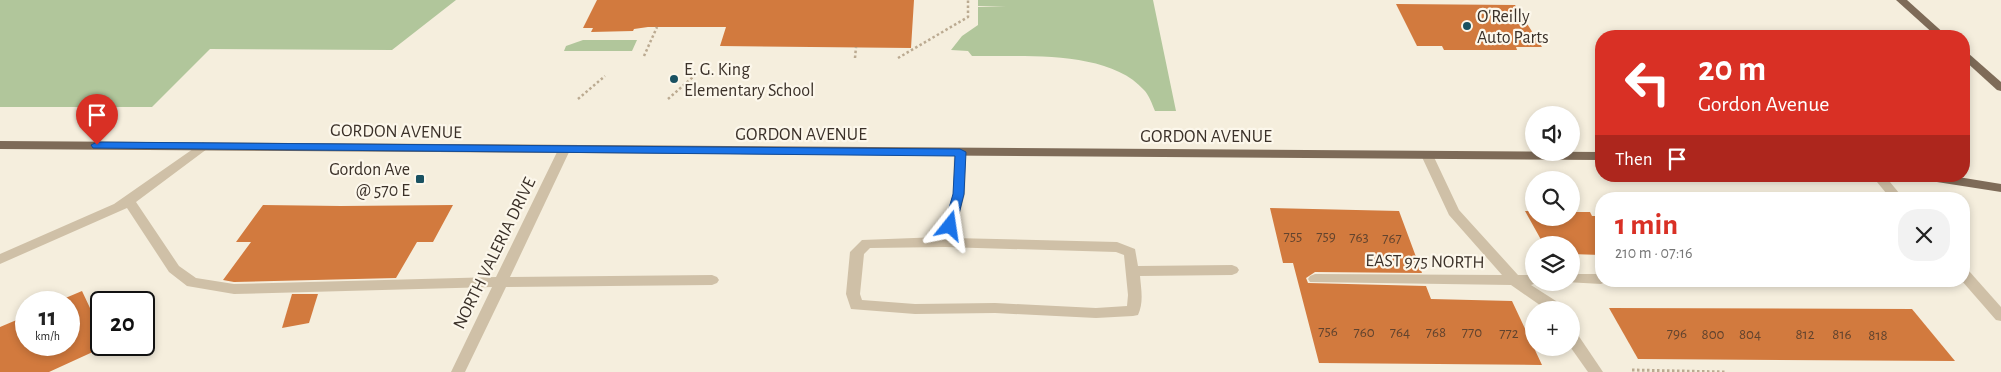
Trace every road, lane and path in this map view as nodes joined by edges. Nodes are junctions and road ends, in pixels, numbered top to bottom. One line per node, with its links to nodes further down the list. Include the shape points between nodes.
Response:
1 (968, 0): 8 (path, via 968,17)
2 (1901, 0): 4 (main road)
3 (657, 27): 6 (path)
4 (1935, 30)
5 (856, 47): 7 (path)
6 (644, 56)
7 (855, 58)
8 (898, 58)
9 (1970, 60): 12 (main road)
10 (605, 76): 13 (path)
11 (694, 76): 14 (path)
12 (2001, 88)
13 (578, 99)
14 (668, 99)
15 (0, 145): 16 (main road, GORDON AVENUE)
16 (203, 146): 17 (main road, GORDON AVENUE); 25 (street)
17 (564, 150): 18 (main road, GORDON AVENUE); 37 (street, NORTH VALERIA DRIVE)
18 (960, 152): 19 (main road, GORDON AVENUE); 26 (street, via 959,194)
19 (1428, 155): 20 (main road, GORDON AVENUE); 35 (street, via 1454,212)
20 (1595, 156)
21 (1883, 182): 24 (street)
22 (1962, 182): 23 (main road)
23 (2001, 188)
24 (1892, 192)
25 (129, 201): 27 (street); 37 (street, via 174,269 192,282 234,289)
26 (945, 242): 29 (street, via 1117,247 1130,252); 29 (street, via 867,243 857,252 853,294 856,305 1096,313 1133,311 1136,295)
27 (0, 259)
28 (1232, 270): 29 (street)
29 (1133, 271)
30 (1315, 279): 35 (street, EAST 975 NORTH)
31 (1595, 279): 34 (street)
32 (712, 280): 37 (street)
33 (1525, 280): 35 (street, EAST 975 NORTH)
34 (1580, 280)
35 (1515, 281): 38 (street)
36 (1970, 281): 39 (street)
37 (501, 282): 42 (street, NORTH VALERIA DRIVE)
38 (1544, 301)
39 (2001, 316)
40 (1580, 349): 43 (street)
41 (1632, 370): 44 (path)
42 (458, 372)
43 (1596, 372)
44 (1726, 372)

